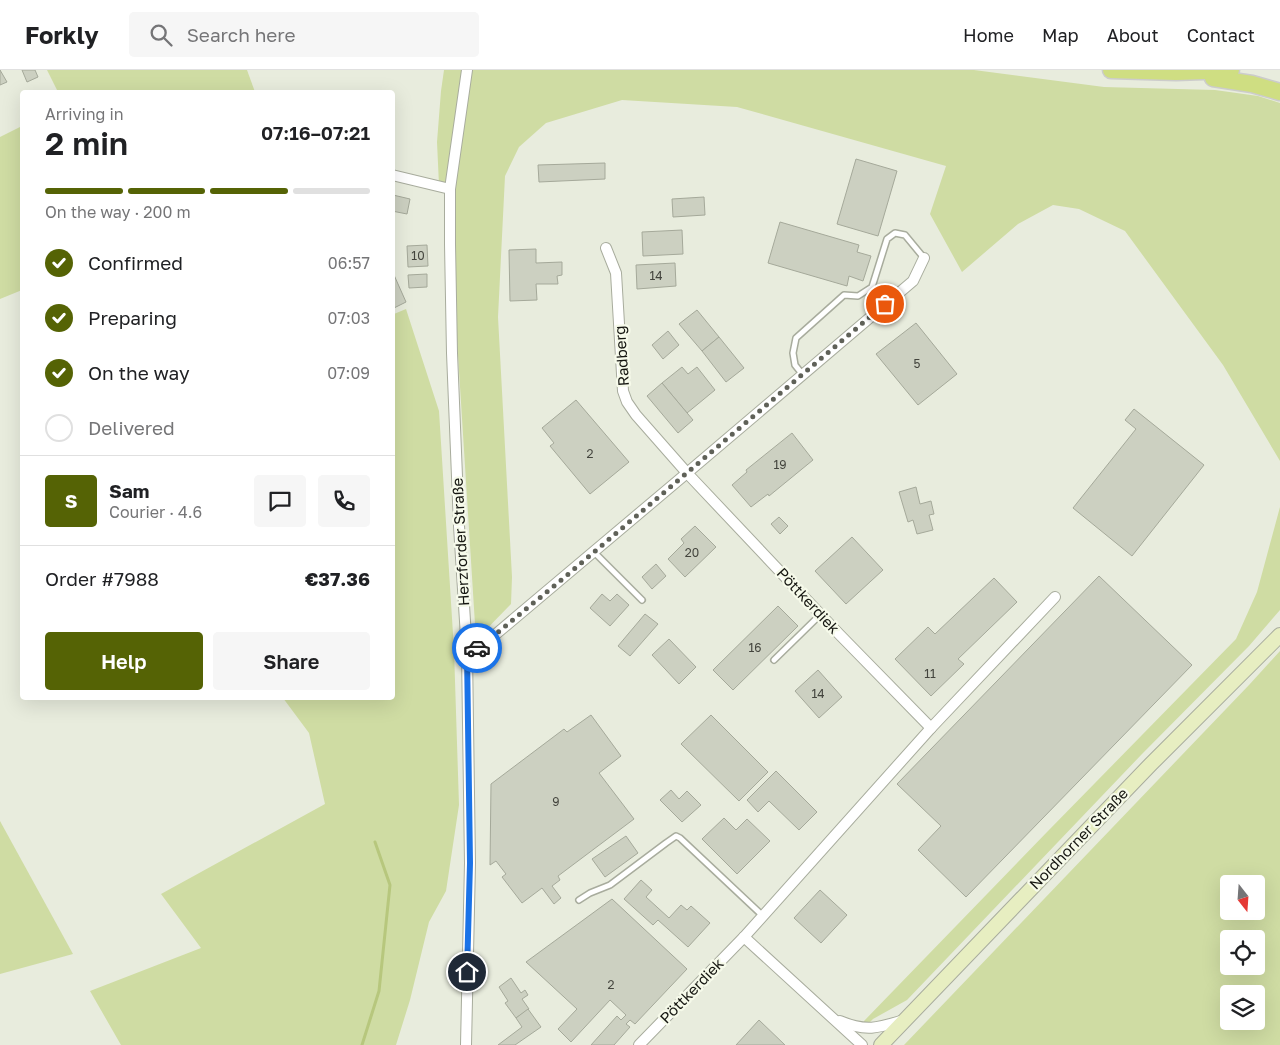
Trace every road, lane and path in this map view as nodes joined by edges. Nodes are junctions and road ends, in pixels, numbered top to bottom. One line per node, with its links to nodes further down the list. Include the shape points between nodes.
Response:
1 (467, 70): 7 (street, Herzforder Straße)
2 (1111, 70): 4 (main road)
3 (1232, 70): 4 (main road)
4 (1176, 72): 5 (main road, via 1252,84)
5 (1280, 92)
6 (395, 176): 7 (street)
7 (450, 188): 17 (street, Herzforder Straße, via 452,353)
8 (606, 248): 11 (street, Radberg, via 616,273 623,391 636,415)
9 (924, 258): 10 (street, via 913,281); 10 (lane, via 905,235 895,234 887,239 872,287 858,296 844,295 796,338 795,365)
10 (803, 375): 11 (street)
11 (687, 473): 12 (street); 15 (street, Pöttkerdiek)
12 (594, 552): 14 (lane); 17 (street, via 481,646)
13 (1055, 597): 19 (street, Pöttkerdiek)
14 (642, 600)
15 (821, 614): 18 (lane); 19 (street, Pöttkerdiek)
16 (1280, 635): 24 (main road, Nordhorner Straße, via 1151,764)
17 (467, 653): 25 (street, Herzforder Straße, via 470,863)
18 (774, 660)
19 (931, 728): 21 (street, Pöttkerdiek)
20 (579, 900): 21 (lane, via 610,885 676,836)
21 (764, 916): 22 (street, Pöttkerdiek)
22 (744, 937): 23 (street); 26 (street, Pöttkerdiek)
23 (834, 1019): 24 (street, via 854,1027 868,1028); 27 (street)
24 (907, 1019): 28 (main road, Nordhorner Straße)
25 (466, 1045)
26 (639, 1045)
27 (862, 1045)
28 (881, 1045)

